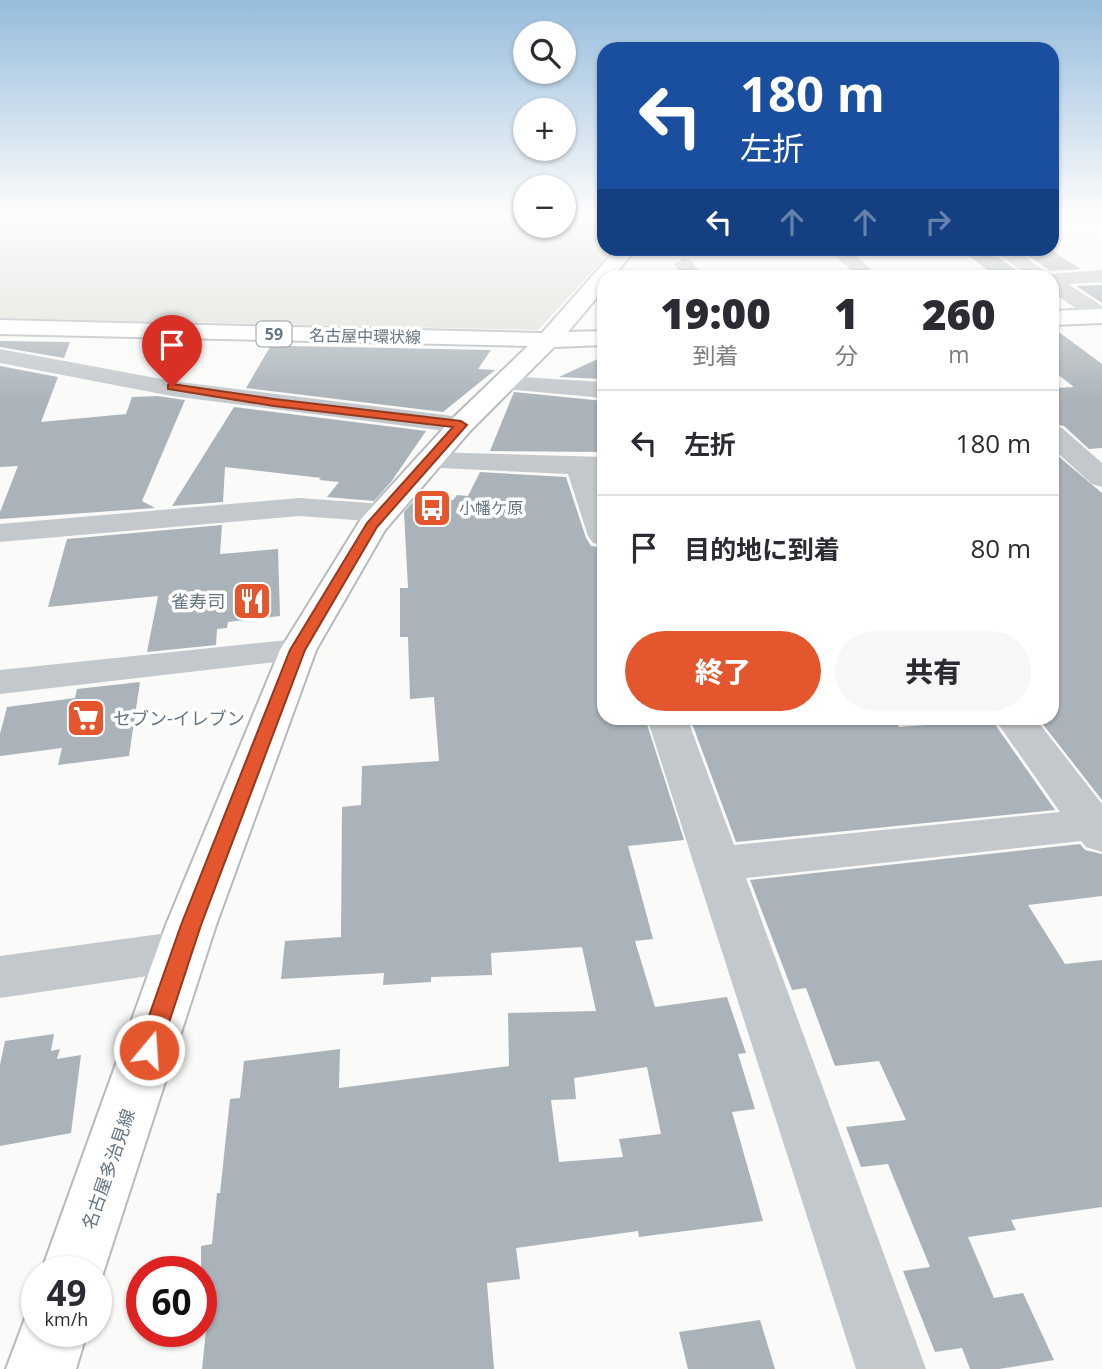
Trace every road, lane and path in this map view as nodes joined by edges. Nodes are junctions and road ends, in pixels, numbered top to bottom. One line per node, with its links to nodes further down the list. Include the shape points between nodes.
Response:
1 (1083, 278): 2 (street)
2 (1059, 280)
3 (597, 284): 9 (main road, 名古屋多治見線)
4 (1059, 286): 5 (street)
5 (1102, 316): 6 (main road)
6 (1059, 318)
7 (0, 327): 9 (main road, 名古屋中環状線 / 59)
8 (597, 338): 9 (main road, 名古屋中環状線 / 59)
9 (547, 340): 11 (main road, 名古屋多治見線)
10 (0, 356): 13 (street, via 68,372)
11 (504, 383): 12 (street); 13 (main road, 名古屋多治見線)
12 (597, 390)
13 (461, 425): 15 (main road, 名古屋多治見線)
14 (1059, 439): 18 (street)
15 (429, 461): 17 (street); 20 (main road, 名古屋多治見線)
16 (1059, 464): 18 (street)
17 (592, 466): 19 (street)
18 (1096, 467)
19 (597, 495)
20 (383, 513): 21 (street, via 299,507); 22 (main road, 名古屋多治見線)
21 (0, 533)
22 (298, 650): 23 (street); 28 (main road, 名古屋多治見線)
23 (0, 682)
24 (669, 725): 27 (street)
25 (1019, 725): 26 (street)
26 (1099, 828): 27 (street)
27 (718, 864): 33 (street)
28 (182, 951): 29 (street); 30 (main road, 名古屋多治見線)
29 (0, 977)
30 (79, 1256)
31 (48, 1347): 32 (main road)
32 (41, 1369)
33 (891, 1369)

